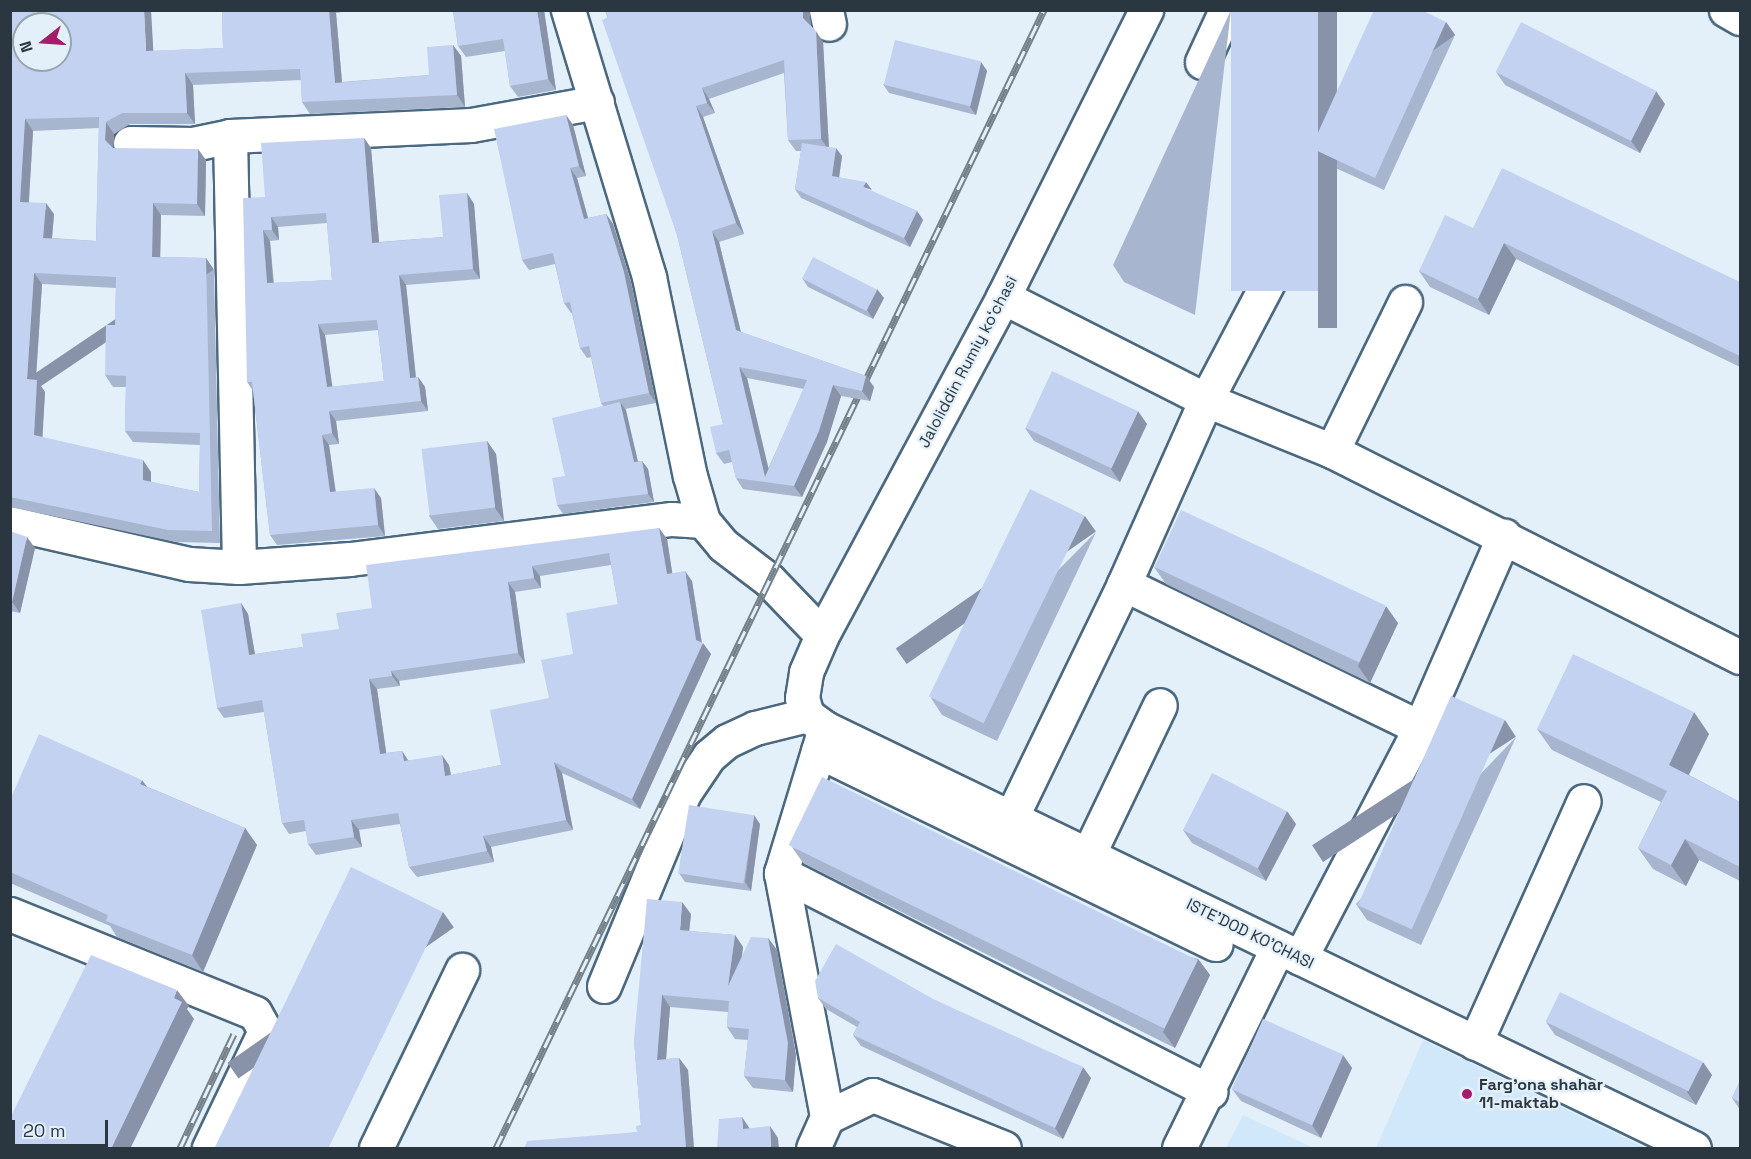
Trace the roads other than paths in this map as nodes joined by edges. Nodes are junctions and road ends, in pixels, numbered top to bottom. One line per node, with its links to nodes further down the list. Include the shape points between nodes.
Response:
1 (568, 10): 7 (street)
2 (1146, 10): 11 (street, Jaloliddin Rumiy koʻchasi)
3 (1226, 10): 6 (street)
4 (1726, 11): 5 (street)
5 (1740, 18)
6 (1202, 62)
7 (597, 102): 8 (street, via 471,125); 15 (street, via 649,277)
8 (230, 136): 9 (street, via 193,144); 18 (street)
9 (130, 143)
10 (1310, 205): 13 (street)
11 (1003, 297): 13 (street); 20 (street, Jaloliddin Rumiy koʻchasi)
12 (1405, 302): 14 (street)
13 (1206, 400): 14 (street); 19 (street)
14 (1332, 451): 17 (street)
15 (703, 521): 18 (street, via 672,519 350,559); 20 (street, via 723,545 769,580)
16 (10, 523): 18 (street, via 189,564)
17 (1504, 536): 21 (street); 23 (street)
18 (239, 567)
19 (1124, 584): 23 (street); 26 (street)
20 (822, 635): 24 (street, Jaloliddin Rumiy koʻchasi, via 806,672 802,698)
21 (1740, 657)
22 (1160, 705): 27 (street)
23 (1420, 728): 31 (street)
24 (817, 731): 26 (street, ISTE'DOD KO'CHASI); 28 (street); 30 (street); 33 (street, via 755,728 727,741 709,756 684,793)
25 (1584, 801): 34 (street)
26 (1011, 818): 27 (street, ISTE'DOD KO'CHASI)
27 (1088, 855): 31 (street, ISTE'DOD KO'CHASI)
28 (781, 873): 35 (street); 36 (street)
29 (10, 914): 37 (street, via 255,1013 265,1031)
30 (1216, 944)
31 (1289, 953): 34 (street, ISTE'DOD KO'CHASI); 35 (street)
32 (462, 970): 38 (street)
33 (604, 986)
34 (1475, 1043): 42 (street, ISTE'DOD KO'CHASI)
35 (1210, 1092): 41 (street)
36 (827, 1117): 39 (street); 40 (street, via 873,1095)
37 (209, 1149)
38 (376, 1149)
39 (813, 1149)
40 (1004, 1149)
41 (1179, 1149)
42 (1694, 1149)

